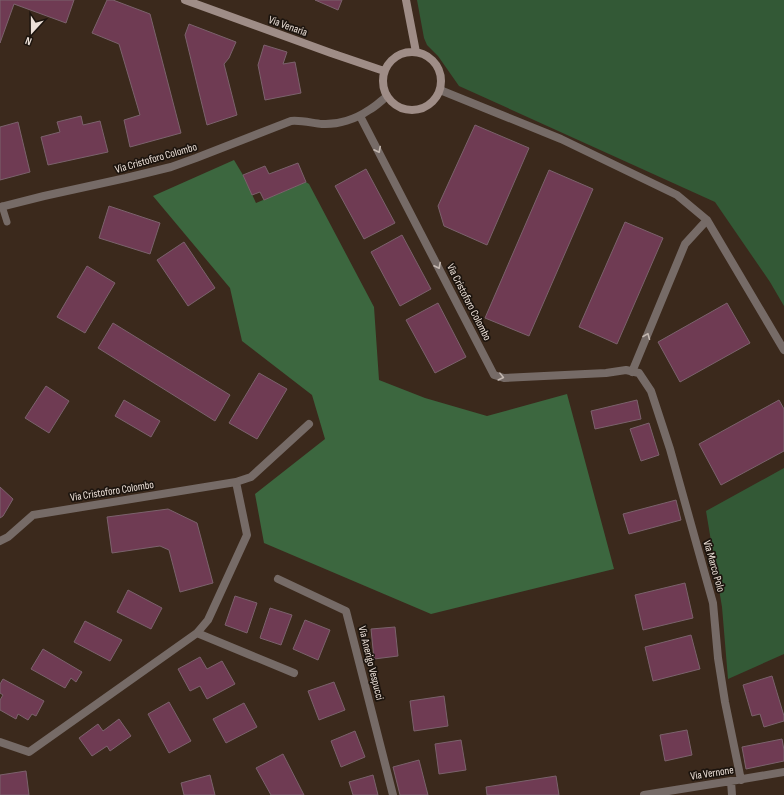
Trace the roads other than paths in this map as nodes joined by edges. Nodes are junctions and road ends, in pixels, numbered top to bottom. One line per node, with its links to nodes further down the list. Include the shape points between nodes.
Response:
1 (185, 0): 4 (street, Via Venaria)
2 (406, 0): 3 (street)
3 (416, 52): 4 (street, via 397,56); 5 (street, via 429,57 437,65 440,73)
4 (384, 70): 6 (street, via 382,85)
5 (440, 90): 6 (street, via 430,104 413,111 394,105); 9 (street, via 561,139 677,195)
6 (386, 97): 7 (street, Via Cristoforo Colombo)
7 (360, 116): 8 (street, Via Cristoforo Colombo, via 336,124 291,120 171,167); 12 (street, Via Cristoforo Colombo, one-way to 12, via 494,375 504,378 626,370)
8 (1, 207): 10 (lane)
9 (707, 220): 11 (street); 12 (street, one-way to 9, via 685,244)
10 (7, 222)
11 (784, 350)
12 (632, 372): 21 (street, Via Marco Polo, via 639,374 650,391 670,449 713,602 718,658)
13 (309, 424): 14 (street, Via Cristoforo Colombo, via 252,477)
14 (236, 482): 15 (street, Via Cristoforo Colombo, via 33,515); 17 (street, via 247,535 208,620)
15 (0, 541)
16 (278, 579): 23 (street, Via Anerigo Vespucci, via 346,610)
17 (197, 633): 18 (street); 19 (street, via 29,752)
18 (294, 673)
19 (0, 742)
20 (784, 772): 21 (street, Via Vernone)
21 (741, 780): 22 (street, Via Vernone)
22 (731, 781): 24 (street, Via Vernone); 25 (street)
23 (393, 795)
24 (644, 795)
25 (732, 795)

